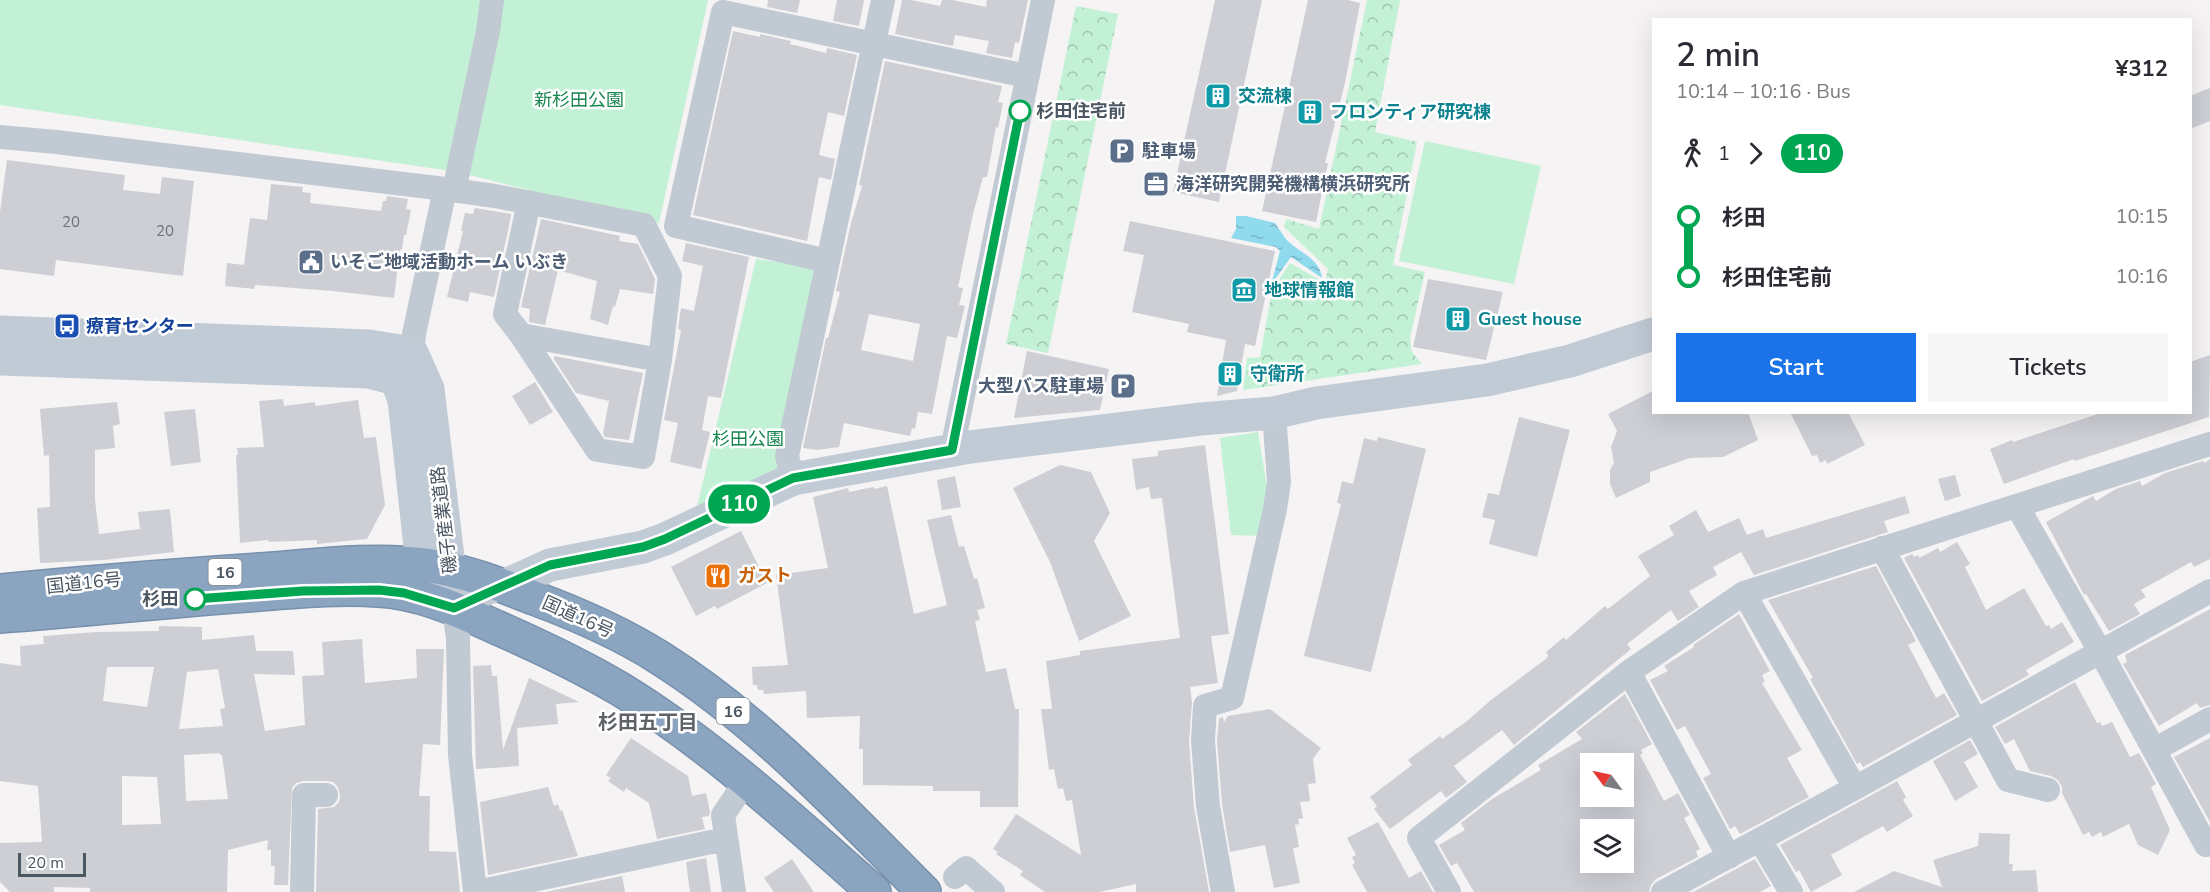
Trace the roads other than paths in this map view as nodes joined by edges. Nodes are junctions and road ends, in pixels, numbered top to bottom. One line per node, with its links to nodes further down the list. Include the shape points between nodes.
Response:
1 (492, 0): 7 (street)
2 (883, 0): 4 (street)
3 (1043, 0): 5 (street)
4 (873, 44): 5 (street); 9 (street); 9 (street, via 723,12 678,215 676,226)
5 (1026, 76): 18 (street)
6 (0, 137): 7 (street)
7 (449, 190): 8 (street); 15 (street)
8 (529, 202): 12 (street, via 504,314); 14 (street, via 644,225 670,276)
9 (827, 261): 19 (street, via 787,456)
10 (0, 332): 15 (street, via 369,346)
11 (1652, 334): 16 (street, via 1569,361 1487,380 1316,403)
12 (521, 335): 14 (street); 14 (street, via 597,450 643,457)
13 (0, 359): 15 (street, via 369,372)
14 (660, 360)
15 (404, 366): 22 (street, 磯子産業道路, via 404,400)
16 (1274, 413): 18 (street); 49 (street, via 1279,482 1232,698 1205,706 1203,741 1208,806)
17 (2210, 444): 20 (street)
18 (952, 450): 19 (street)
19 (793, 478): 23 (street, via 665,539 550,565)
20 (2017, 506): 21 (street); 29 (street)
21 (1882, 548): 26 (street); 32 (street)
22 (436, 567): 23 (highway, 国道16号 / 16); 24 (highway, 国道16号 / 16, via 378,563 301,567); 27 (street, 磯子産業道路)
23 (504, 586): 27 (street); 47 (highway, 国道16号 / 16, via 610,630 659,657 717,697 772,744)
24 (0, 591)
25 (2210, 591): 29 (street)
26 (1744, 593): 30 (street); 35 (street)
27 (454, 608): 28 (highway, 国道16号 / 16, via 379,590 291,592); 34 (highway, 国道16号 / 16, via 619,688 691,737); 44 (street, via 460,754)
28 (0, 616)
29 (2101, 653): 32 (street); 33 (street)
30 (1629, 672): 41 (street); 50 (street, via 1419,838)
31 (2210, 719): 33 (street)
32 (1975, 722): 35 (street); 36 (street, via 2008,780)
33 (2154, 750): 40 (street, via 2206,845)
34 (746, 781): 38 (street, via 723,815); 46 (highway, 国道16号 / 16)
35 (1855, 788): 39 (street)
36 (2048, 790)
37 (326, 795): 43 (street, via 304,795)
38 (725, 839): 44 (street); 45 (street)
39 (1760, 840): 41 (street); 52 (street)
40 (2210, 843)
41 (1729, 857): 51 (street)
42 (955, 877): 48 (street, via 966,868)
43 (302, 892)
44 (476, 892)
45 (734, 892)
46 (874, 892)
47 (924, 892)
48 (993, 892)
49 (1222, 892)
50 (1449, 892)
51 (1663, 892)
52 (1791, 892)

